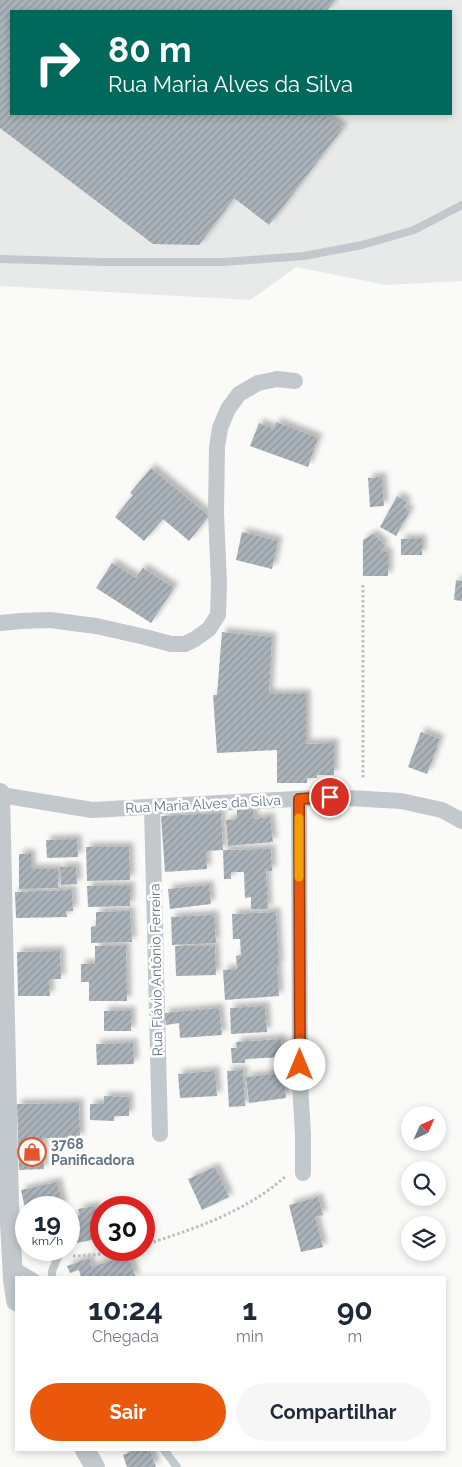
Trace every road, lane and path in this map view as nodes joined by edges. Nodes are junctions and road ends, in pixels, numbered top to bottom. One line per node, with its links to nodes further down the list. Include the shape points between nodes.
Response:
1 (462, 205): 2 (lane, via 414,230 304,256 224,262)
2 (0, 259)
3 (295, 381): 5 (street, via 276,379 258,383 240,394 228,409 220,428 216,513 218,615 209,629 185,644 171,644 145,636 60,621)
4 (363, 585): 7 (path)
5 (0, 623)
6 (0, 794): 9 (street, Rua Maria Alves da Silva, via 92,810); 13 (street)
7 (363, 798): 8 (street, Rua Maria Alves da Silva); 10 (street, Rua Maria Alves da Silva, via 401,801 442,810)
8 (299, 799): 9 (street, Rua Maria Alves da Silva); 12 (street)
9 (152, 807): 11 (street, Rua Flávio Antônio Ferreira)
10 (462, 821)
11 (160, 1134)
12 (303, 1167): 14 (path, via 236,1211)
13 (5, 1206): 16 (street)
14 (155, 1242)
15 (56, 1261): 18 (lane)
16 (12, 1264): 17 (lane); 19 (street)
17 (33, 1276)
18 (52, 1276)
19 (15, 1292)
20 (86, 1451): 22 (street)
21 (165, 1451): 23 (lane)
22 (95, 1467)
23 (177, 1467)

